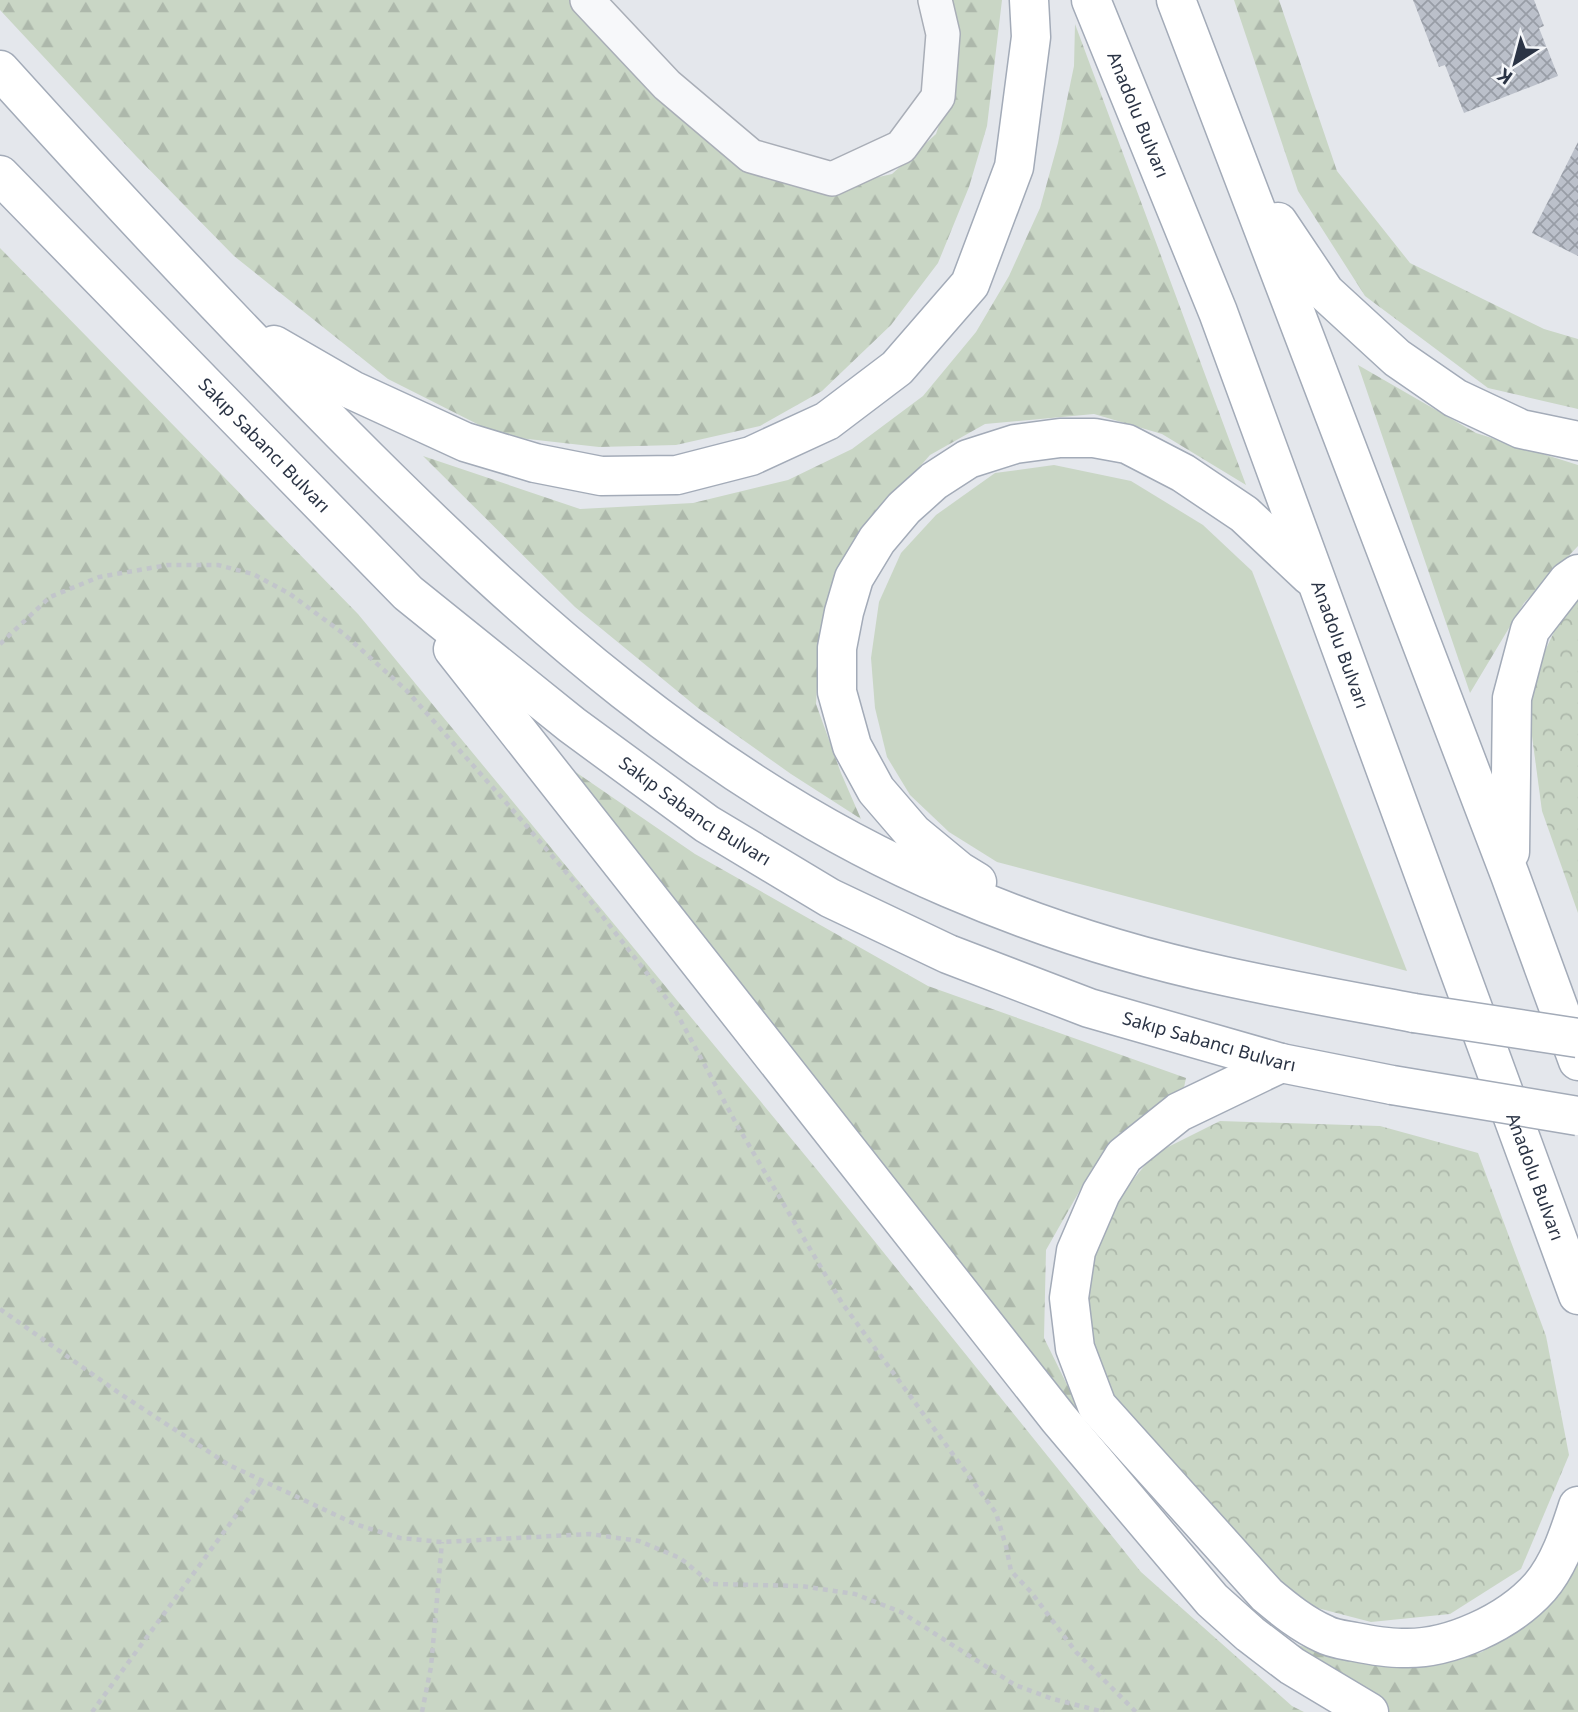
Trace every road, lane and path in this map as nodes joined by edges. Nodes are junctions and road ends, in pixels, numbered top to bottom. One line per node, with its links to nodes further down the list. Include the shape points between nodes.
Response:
1 (587, 0): 2 (street, via 667,85 751,156 832,178 901,147 938,97 943,34)
2 (935, 0)
3 (1028, 0): 9 (main road, via 1031,37 1014,167 970,284 897,369 827,421 751,456 677,475 601,476 535,463 465,442 352,390)
4 (1091, 0): 12 (main road, Anadolu Bulvarı, via 1218,312)
5 (1176, 0): 7 (main road)
6 (0, 70): 9 (main road)
7 (1240, 165): 10 (main road, via 1325,292 1397,358 1455,398 1521,429); 15 (main road)
8 (0, 175): 13 (main road, Sakıp Sabancı Bulvarı)
9 (229, 320): 16 (main road, via 469,556 569,647 660,718 772,796 861,846 947,888)
10 (1578, 441)
11 (1578, 574): 15 (main road, via 1530,630 1512,698)
12 (1314, 580): 16 (main road, via 1244,514 1183,472 1127,444 1094,438 1015,444 968,459 934,481 877,540 855,578 837,648 837,692 852,746 876,790 913,833 959,871); 21 (main road, Anadolu Bulvarı)
13 (408, 593): 19 (main road, Sakıp Sabancı Bulvarı, via 572,725 707,824 830,898 948,954 1089,1008); 30 (main road, via 1059,1419 1212,1600 1292,1666)
14 (0, 644): 29 (path, via 50,597 99,577 168,565 218,565 253,573 290,594 344,634 406,690 589,899 674,1008 842,1303 996,1513 1011,1571 1076,1651)
15 (1510, 876): 18 (main road)
16 (1046, 926): 17 (main road, bridge, via 1220,976)
17 (1578, 1038)
18 (1578, 1061)
19 (1280, 1063): 20 (main road, Sakıp Sabancı Bulvarı, bridge); 24 (main road, via 1179,1112 1124,1156 1101,1193 1076,1251 1069,1298 1075,1348 1097,1406 1267,1595 1295,1619 1326,1636 1404,1649 1483,1630 1516,1610 1541,1586 1566,1544)
20 (1578, 1116)
21 (1578, 1295)
22 (0, 1309): 23 (path, via 229,1465)
23 (262, 1480): 25 (path, via 355,1524 400,1538); 26 (path)
24 (1578, 1506)
25 (442, 1542): 27 (path); 28 (path, via 590,1534 639,1541 680,1558 712,1584 801,1586 855,1594 901,1612 1016,1685)
26 (92, 1712)
27 (422, 1712)
28 (1104, 1712)
29 (1136, 1712)
30 (1369, 1712)

